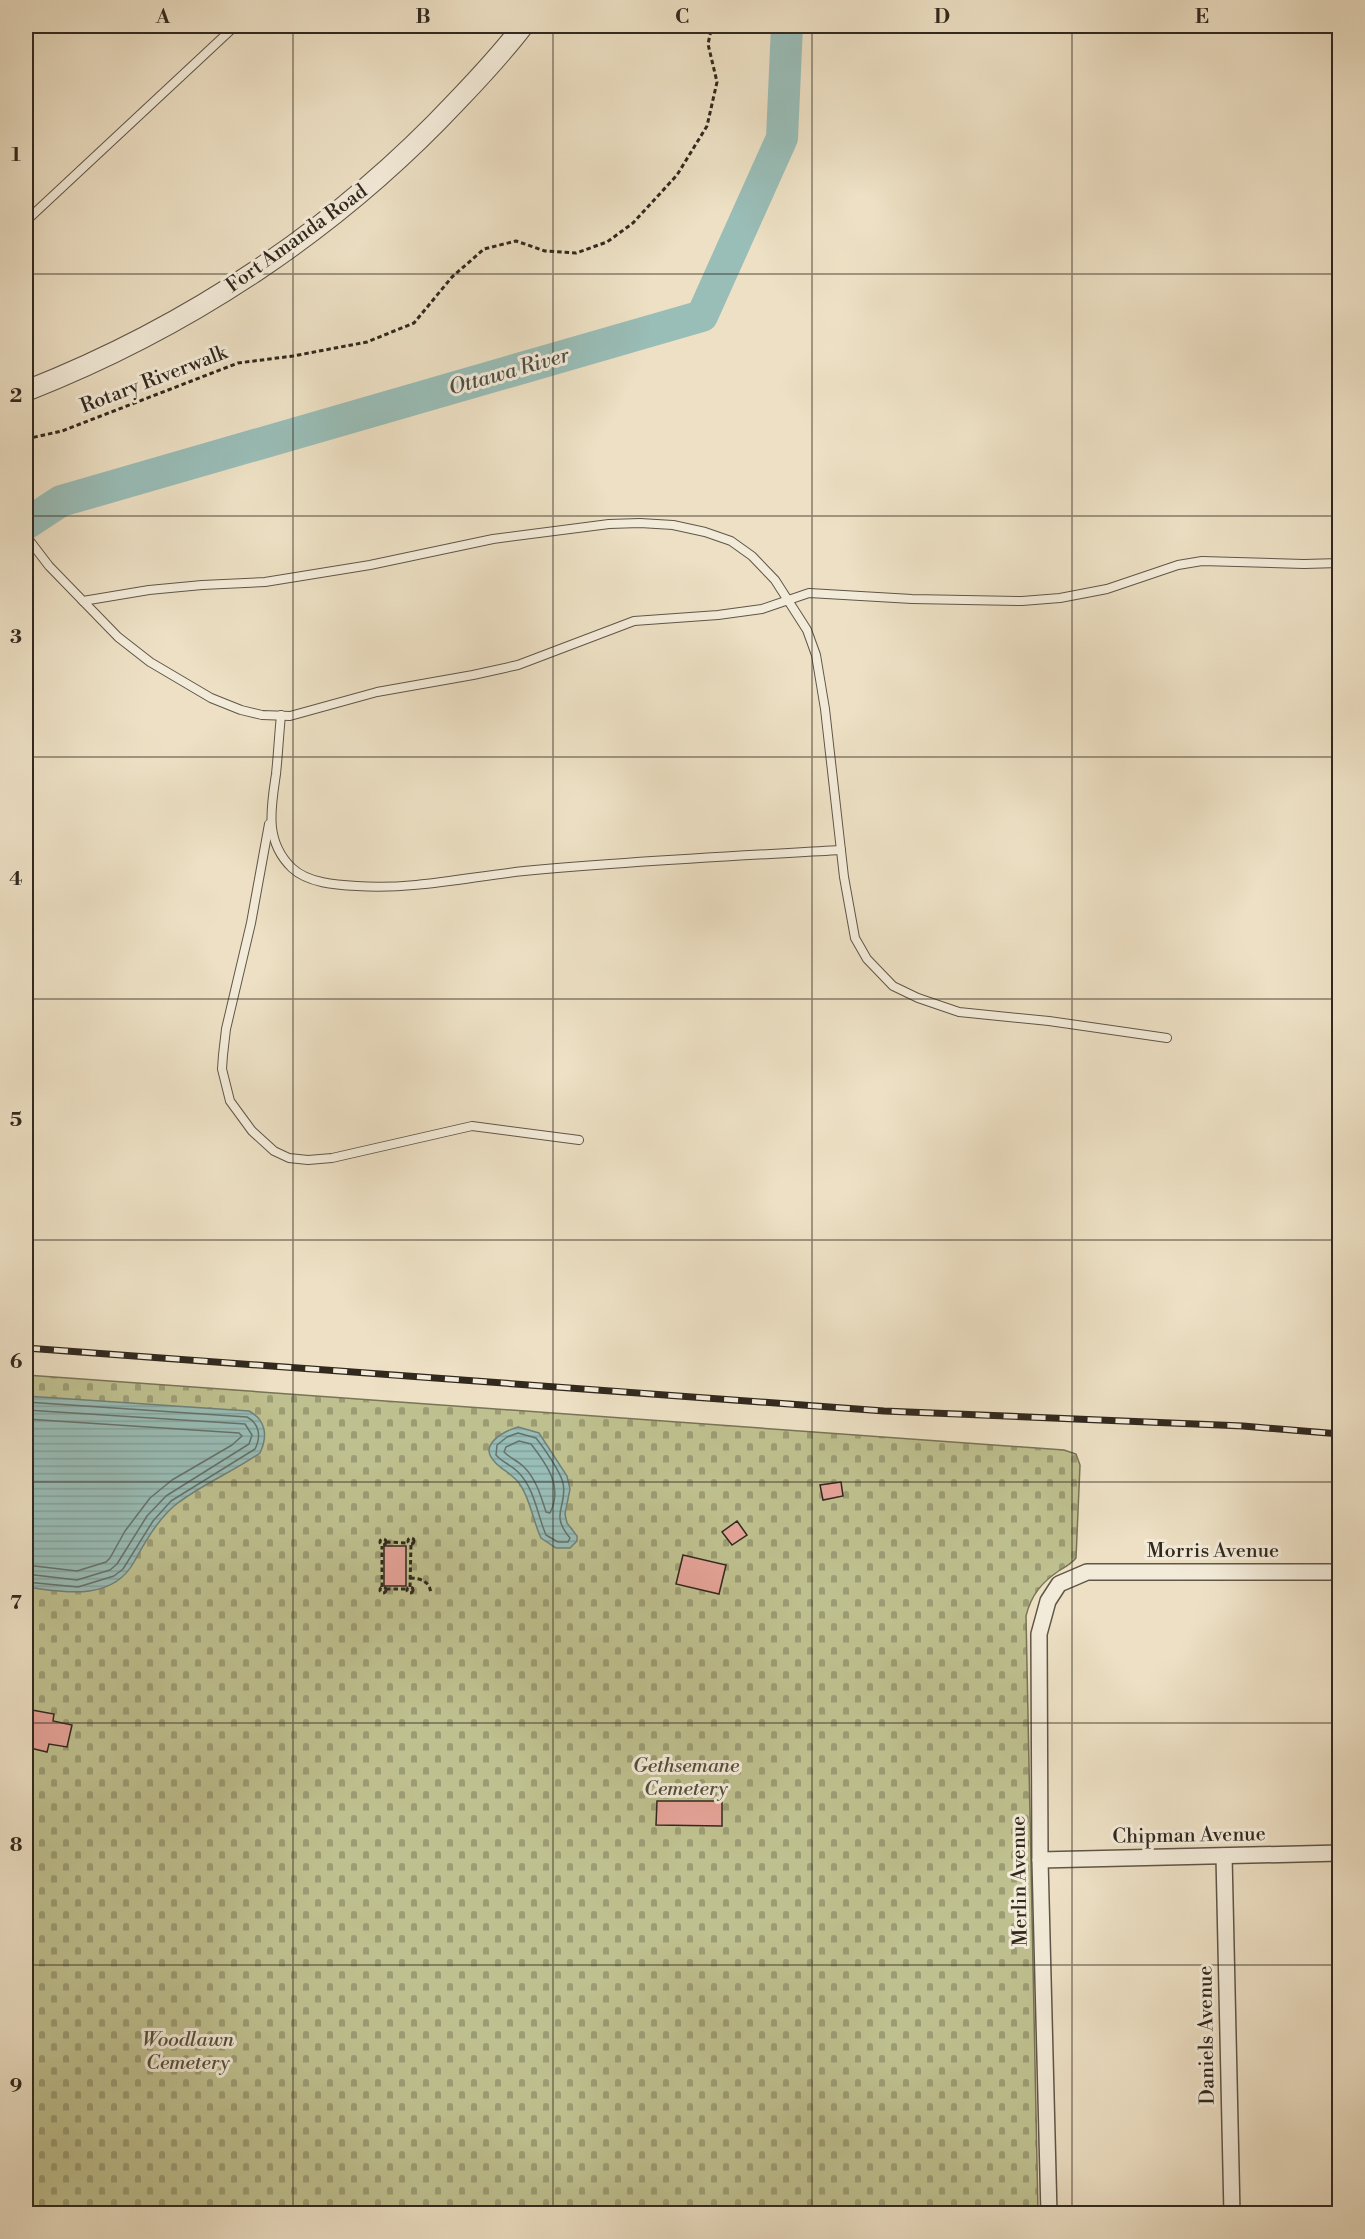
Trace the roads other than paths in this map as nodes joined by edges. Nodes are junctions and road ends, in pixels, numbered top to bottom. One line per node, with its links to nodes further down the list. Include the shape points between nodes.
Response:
1 (235, 26): 3 (lane)
2 (523, 26): 4 (street, Fort Amanda Road, via 409,150 303,238 202,306 82,369)
3 (26, 221)
4 (26, 392)
5 (26, 536): 8 (lane)
6 (1340, 563): 7 (lane, via 1202,561 1107,589 1022,601 808,593)
7 (788, 600): 8 (lane, via 752,556 731,541 673,525 640,523 493,539 265,582 149,590); 9 (lane, via 762,609 718,615 634,621 518,665 377,692); 11 (lane, via 807,630 816,655)
8 (83, 601): 9 (lane, via 118,637 150,662 211,698 242,710)
9 (281, 716): 10 (lane)
10 (270, 818): 11 (lane, via 280,851 302,875 358,886 396,886 671,859); 13 (lane, via 226,1029 222,1069 230,1101 252,1131 274,1151 308,1160 472,1126)
11 (841, 850): 12 (lane, via 855,938 867,959 893,986 959,1011)
12 (1167, 1038)
13 (579, 1140)
14 (1087, 1572): 15 (street, Morris Avenue); 18 (street, Merlin Avenue, via 1059,1584 1048,1601 1039,1634)
15 (1340, 1572)
16 (1340, 1853): 17 (street, Chipman Avenue)
17 (1224, 1856): 18 (street, Chipman Avenue); 20 (street, Daniels Avenue)
18 (1040, 1860): 19 (street, Merlin Avenue)
19 (1049, 2214)
20 (1232, 2214)

